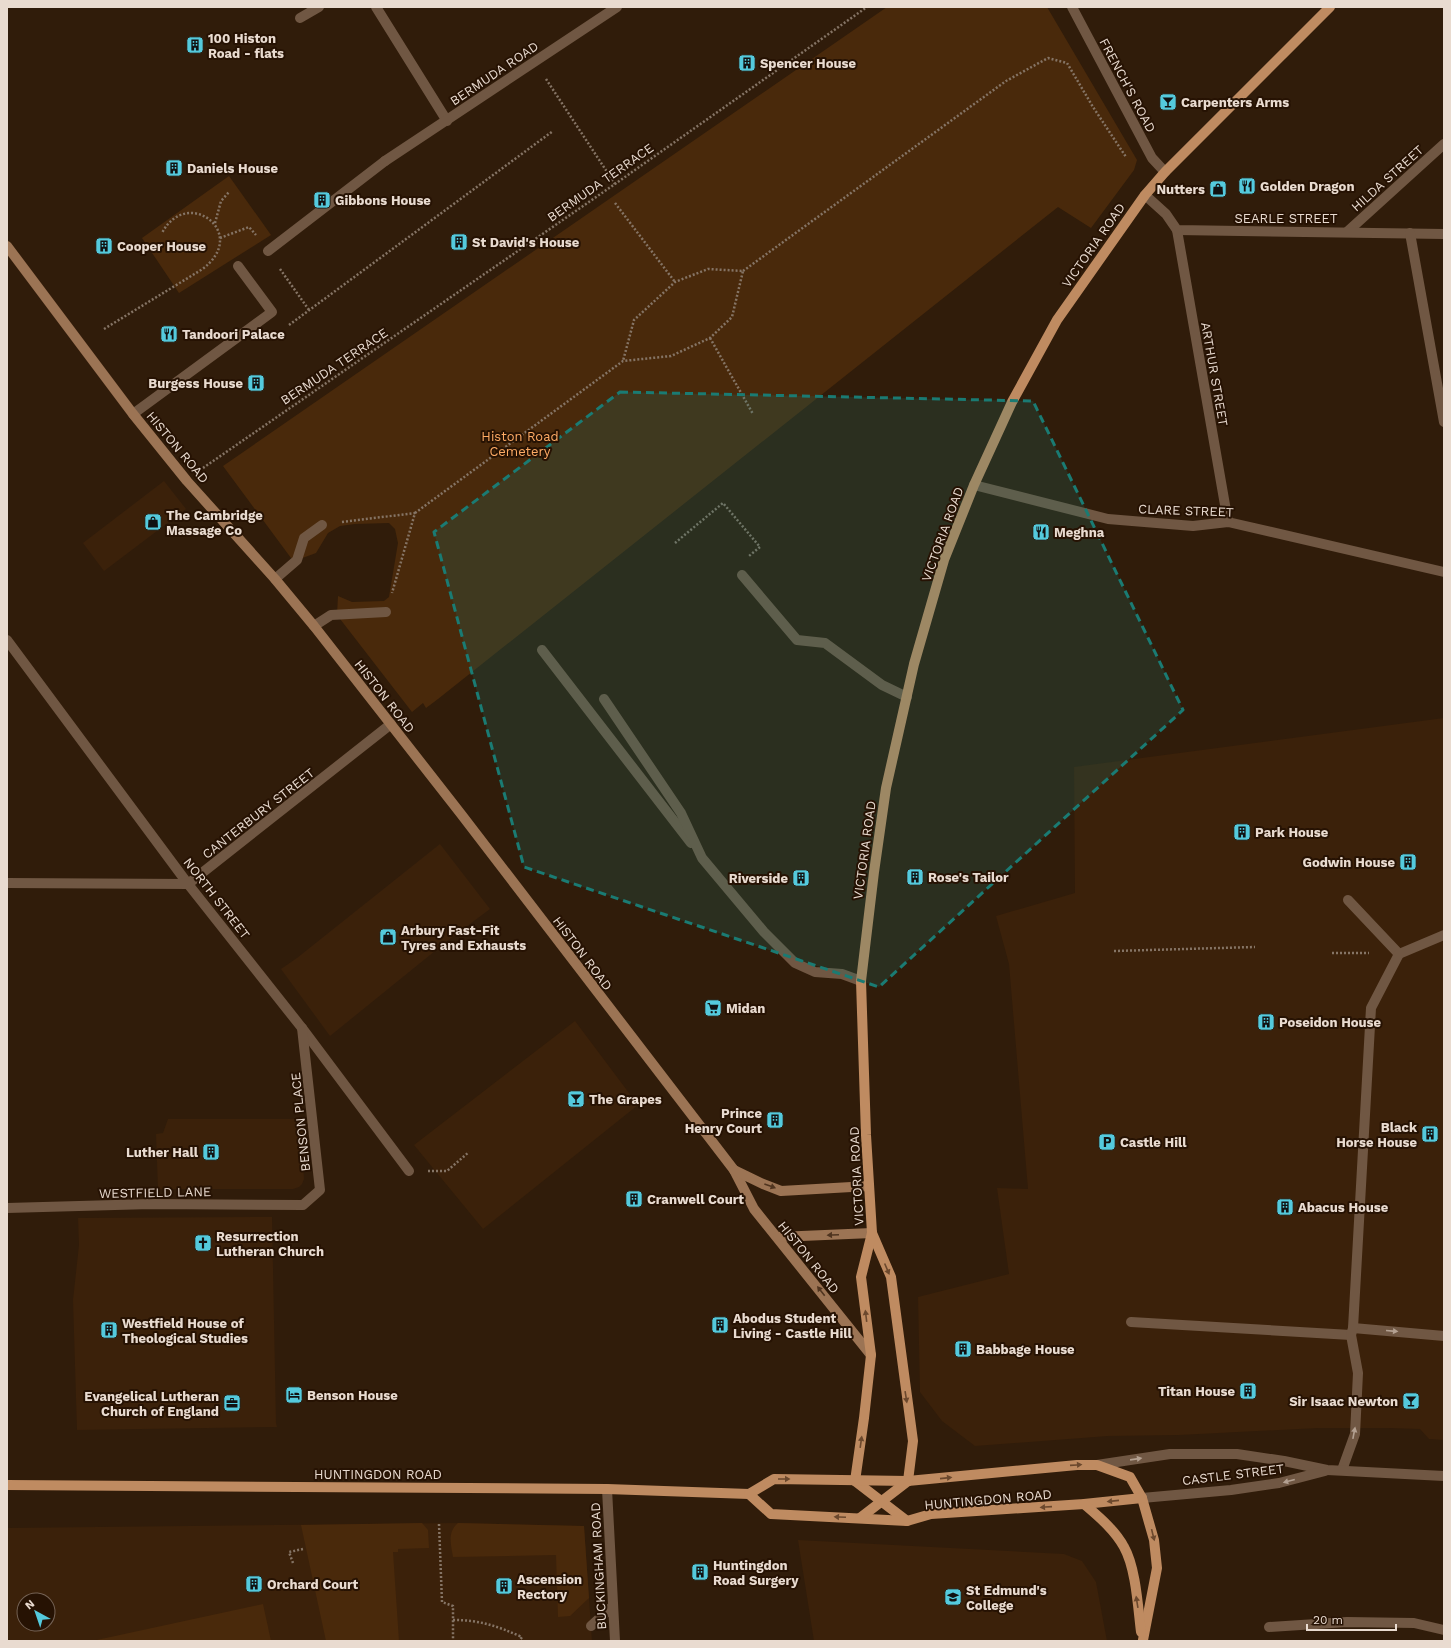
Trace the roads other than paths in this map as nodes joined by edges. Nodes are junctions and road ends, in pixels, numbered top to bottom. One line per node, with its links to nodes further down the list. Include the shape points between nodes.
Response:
1 (318, 7): 6 (street)
2 (376, 7): 7 (street)
3 (617, 7): 7 (street, BERMUDA ROAD)
4 (1072, 7): 9 (street, FRENCH'S ROAD, via 1152,158)
5 (1330, 7): 9 (main road, VICTORIA ROAD)
6 (300, 18)
7 (446, 121): 16 (street, BERMUDA ROAD, via 385,161)
8 (1444, 144): 12 (street, HILDA STREET)
9 (1165, 172): 10 (main road, VICTORIA ROAD)
10 (1145, 195): 11 (street, via 1166,214); 20 (main road, VICTORIA ROAD, via 1057,320 1012,402)
11 (1177, 230): 12 (street, SEARLE STREET); 21 (street, ARTHUR STREET)
12 (1347, 232): 13 (street, SEARLE STREET)
13 (1410, 233): 14 (street, SEARLE STREET); 19 (street)
14 (1444, 234)
15 (7, 246): 18 (main road, HISTON ROAD)
16 (268, 251)
17 (238, 266): 18 (street, via 272,312)
18 (133, 414): 25 (main road, HISTON ROAD, via 187,481)
19 (1444, 422)
20 (974, 485): 21 (street, CLARE STREET, via 1108,519 1194,526); 30 (main road, VICTORIA ROAD, via 944,560)
21 (1228, 522): 23 (street, CLARE STREET)
22 (322, 525): 25 (street, via 304,538 297,560)
23 (1444, 572)
24 (742, 576): 30 (street, via 797,640 825,643 882,685)
25 (275, 579): 27 (main road, HISTON ROAD)
26 (386, 612): 27 (street, via 331,615)
27 (314, 626): 32 (main road, HISTON ROAD)
28 (7, 640): 35 (street, NORTH STREET)
29 (542, 650): 33 (street)
30 (907, 697): 39 (main road, VICTORIA ROAD, via 886,788)
31 (604, 698): 33 (street, via 681,813)
32 (391, 724): 35 (street, CANTERBURY STREET); 41 (main road, HISTON ROAD)
33 (702, 858): 39 (street, via 764,932 795,963 815,972 842,974)
34 (7, 883): 35 (street)
35 (188, 884): 40 (street, NORTH STREET)
36 (1348, 900): 38 (street)
37 (1444, 935): 38 (street)
38 (1399, 954): 49 (street, via 1371,1008)
39 (861, 981): 43 (main road, VICTORIA ROAD)
40 (302, 1028): 42 (street, NORTH STREET); 44 (street, BENSON PLACE, via 320,1190)
41 (734, 1170): 43 (main road, HISTON ROAD, one-way to 43, via 781,1191); 47 (main road, HISTON ROAD, via 754,1209)
42 (409, 1171)
43 (869, 1186): 46 (main road, VICTORIA ROAD)
44 (303, 1205): 45 (street, WESTFIELD LANE, via 151,1204)
45 (7, 1208)
46 (872, 1233): 47 (main road, one-way to 47); 51 (main road, VICTORIA ROAD, one-way to 46, via 861,1277); 57 (main road, VICTORIA ROAD, one-way to 57, via 891,1277 913,1442)
47 (778, 1237): 51 (main road, HISTON ROAD, one-way to 47)
48 (1132, 1322): 49 (street)
49 (1352, 1331): 50 (street, one-way to 50); 54 (street, one-way to 49, via 1355,1434 1358,1373)
50 (1444, 1336)
51 (871, 1355): 56 (main road, VICTORIA ROAD, one-way to 51)
52 (1097, 1465): 53 (street, CASTLE STREET, one-way to 53, via 1170,1454 1237,1454); 57 (main road, HUNTINGDON ROAD, one-way to 52); 61 (main road, HUNTINGDON ROAD, via 1130,1477)
53 (1327, 1470): 54 (street, CASTLE STREET); 61 (street, CASTLE STREET, one-way to 61, via 1279,1483)
54 (1342, 1470): 55 (street, CASTLE STREET)
55 (1444, 1476)
56 (855, 1480): 57 (main road, HUNTINGDON ROAD); 60 (main road, HUNTINGDON ROAD, one-way to 56, via 774,1479); 62 (main road)
57 (908, 1482): 62 (main road)
58 (7, 1485): 59 (main road, HUNTINGDON ROAD)
59 (607, 1489): 60 (main road, HUNTINGDON ROAD); 66 (street, BUCKINGHAM ROAD)
60 (749, 1494): 64 (main road, HUNTINGDON ROAD, one-way to 60, via 771,1514)
61 (1142, 1498): 63 (main road, HUNTINGDON ROAD, one-way to 63); 71 (main road, HUNTINGDON ROAD, one-way to 71, via 1154,1540 1157,1568)
62 (882, 1502): 64 (main road); 65 (main road)
63 (1084, 1504): 65 (main road, HUNTINGDON ROAD, one-way to 65, via 931,1514); 71 (main road, one-way to 63, via 1132,1571 1124,1547 1106,1523)
64 (860, 1518): 65 (main road, HUNTINGDON ROAD)
65 (907, 1521)
66 (613, 1606): 67 (street); 70 (street, BUCKINGHAM ROAD)
67 (591, 1626)
68 (1269, 1627): 69 (street, via 1384,1622 1414,1623)
69 (1444, 1630)
70 (615, 1641)
71 (1143, 1641)

